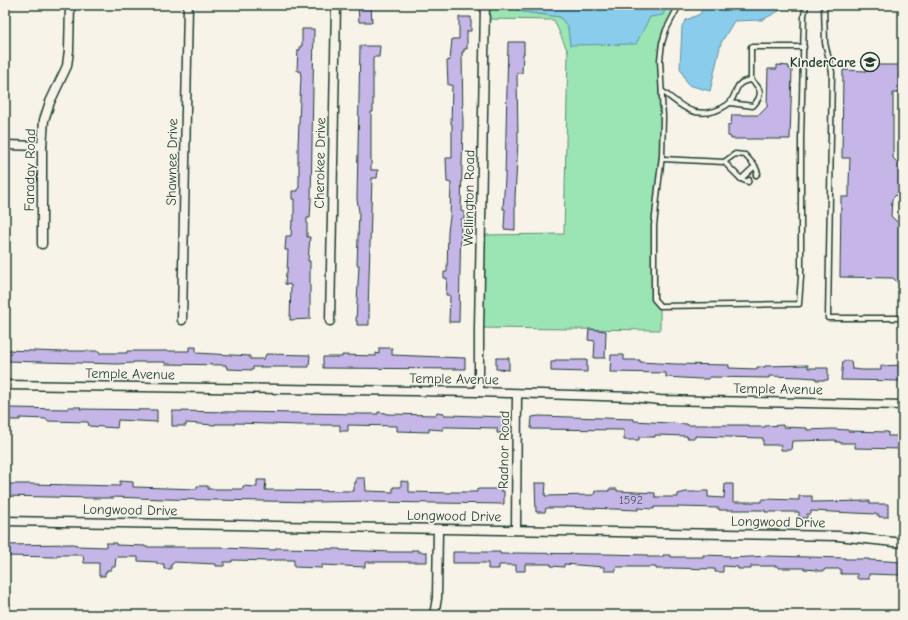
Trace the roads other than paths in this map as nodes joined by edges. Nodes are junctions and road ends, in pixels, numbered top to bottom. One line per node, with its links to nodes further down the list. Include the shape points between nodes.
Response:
1 (70, 5): 13 (street, Faraday Road, via 67,66 44,120)
2 (188, 5): 22 (street, Shawnee Drive)
3 (336, 5): 23 (street, Cherokee Drive)
4 (485, 5): 25 (street, Wellington Road)
5 (679, 5): 10 (lane, via 662,43)
6 (806, 5): 8 (lane)
7 (824, 5): 21 (lane, via 825,43 832,72 828,318)
8 (804, 47): 9 (lane, via 752,47); 14 (lane, via 801,139 802,277 799,304 660,306 654,299 654,234)
9 (751, 80): 11 (lane, via 739,84); 11 (lane, via 759,87 759,100 753,106)
10 (662, 90): 11 (lane, via 695,113 706,114 720,110); 14 (lane)
11 (730, 103)
12 (5, 145): 13 (street)
13 (42, 146): 20 (street, Faraday Road)
14 (662, 159): 15 (lane)
15 (724, 162): 16 (lane, via 734,154 745,155); 18 (lane)
16 (755, 166): 17 (lane, via 758,173); 18 (lane)
17 (756, 174)
18 (741, 179): 19 (lane, via 748,182)
19 (749, 180)
20 (42, 244)
21 (903, 318)
22 (182, 320)
23 (330, 321)
24 (5, 385): 25 (street, Temple Avenue)
25 (480, 392): 26 (street, Temple Avenue)
26 (517, 394): 27 (street, Temple Avenue, via 660,400); 30 (street, Radnor Road)
27 (903, 404)
28 (5, 521): 29 (street, Longwood Drive)
29 (438, 529): 30 (street, Longwood Drive); 32 (street, via 437,598)
30 (516, 530): 31 (street, Longwood Drive, via 838,536)
31 (903, 543)
32 (434, 615)

